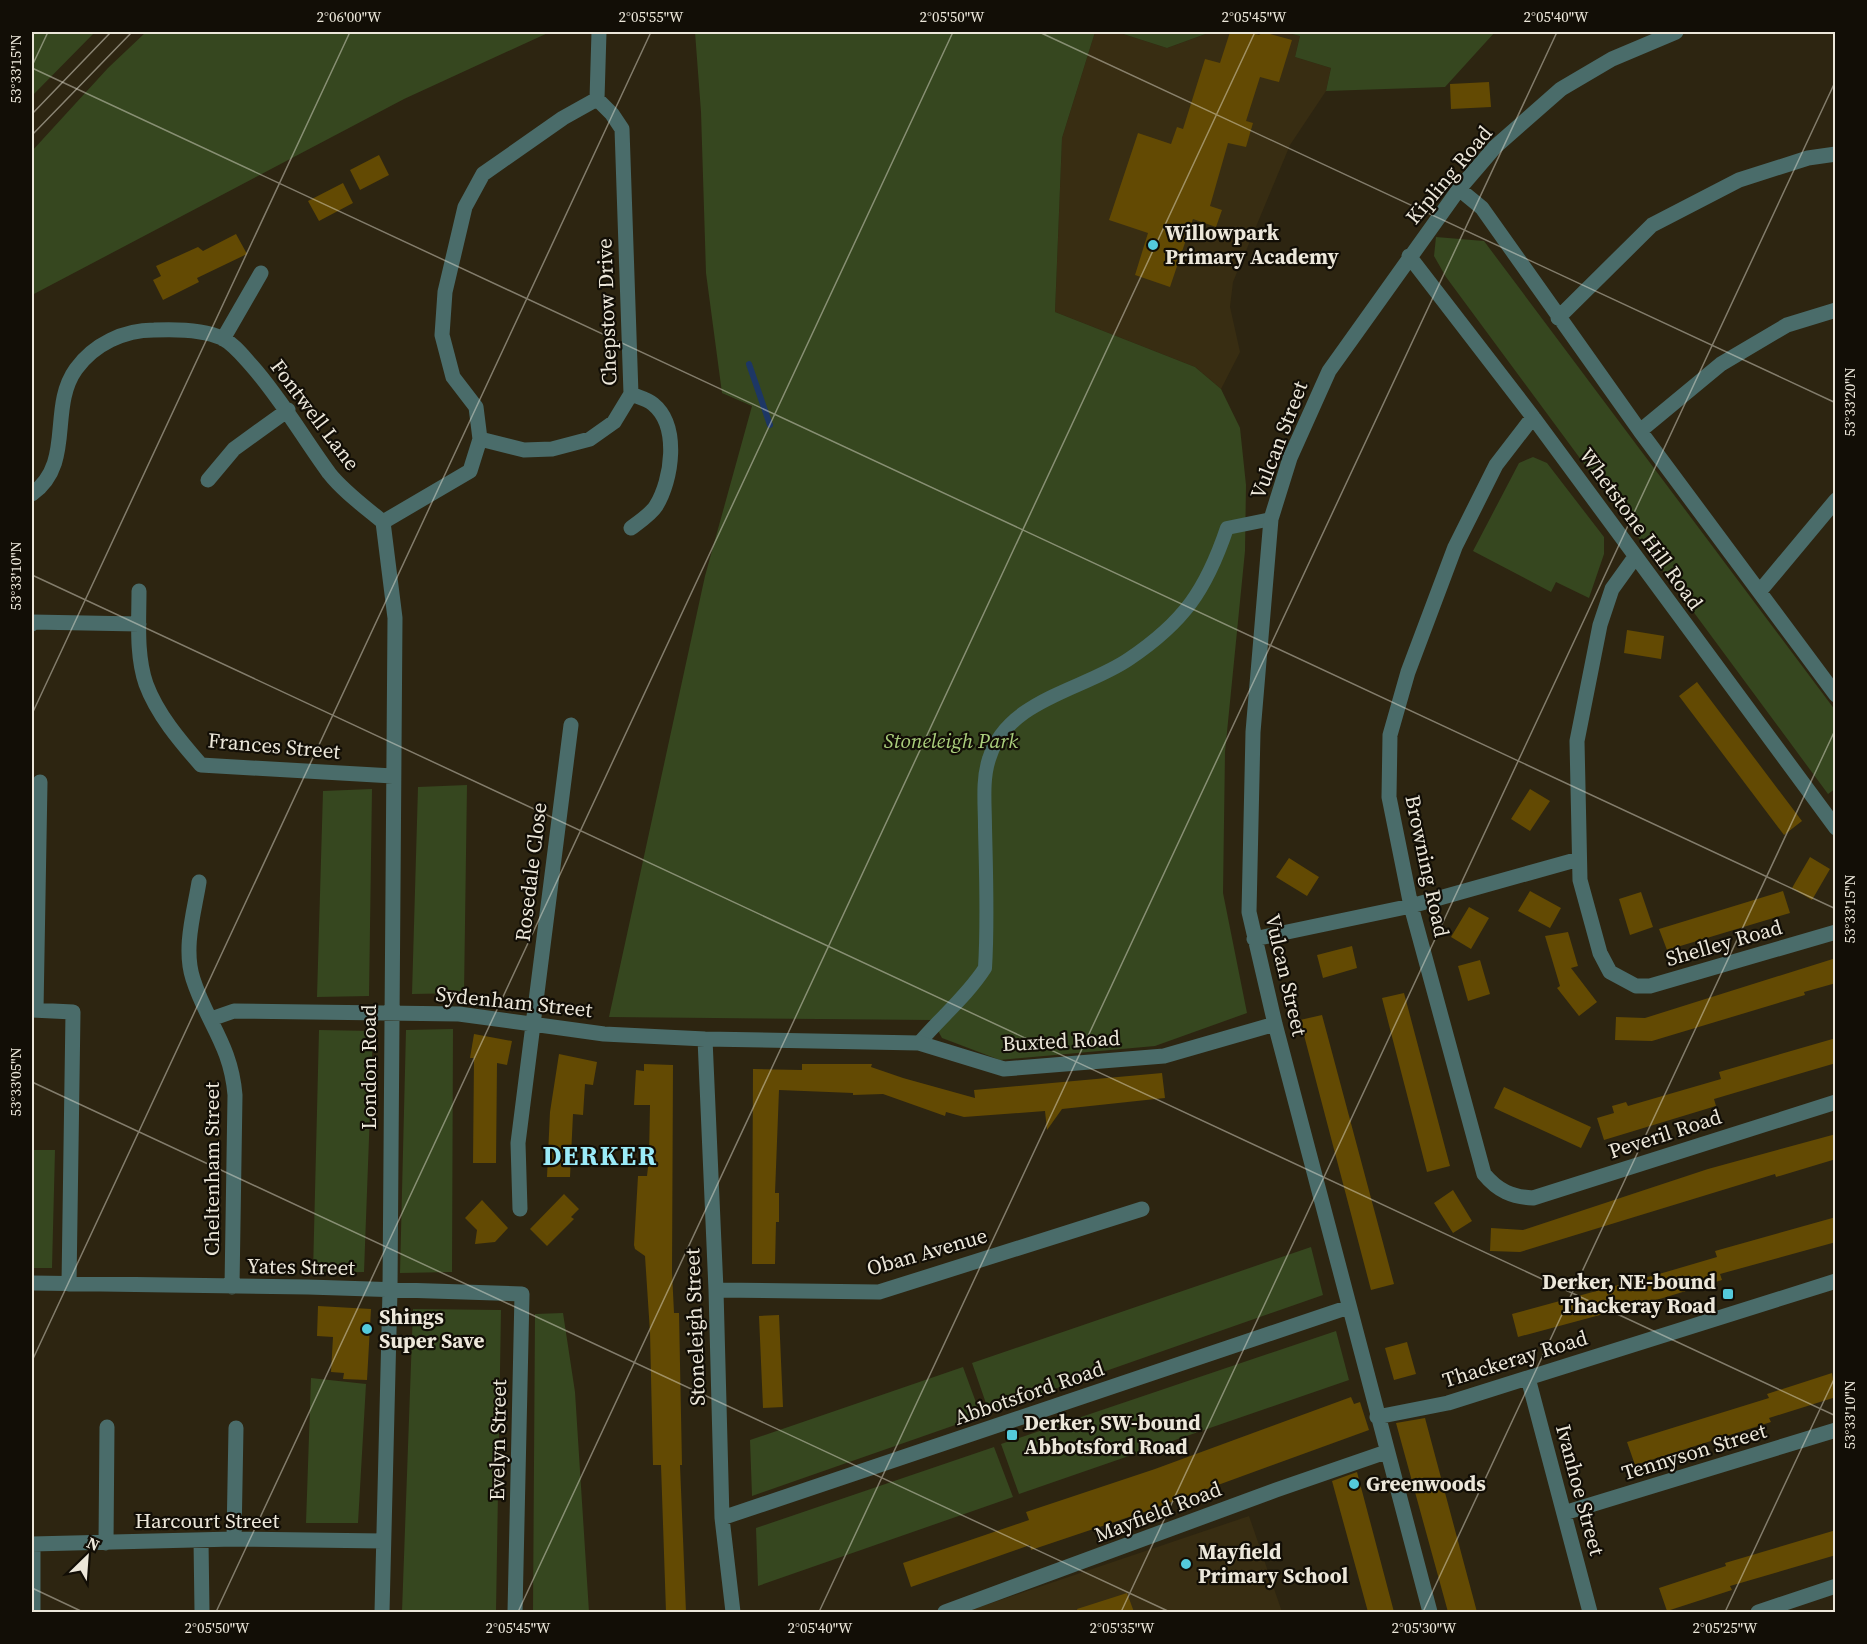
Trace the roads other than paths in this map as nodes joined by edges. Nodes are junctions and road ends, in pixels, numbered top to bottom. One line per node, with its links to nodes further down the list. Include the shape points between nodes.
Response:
1 (599, 32): 3 (street)
2 (1676, 32): 5 (street, Kipling Road, via 1612,59 1561,89 1495,147)
3 (597, 99): 11 (street, Chepstow Drive, via 622,129); 15 (street, via 562,118 483,174 465,207 445,292 442,335 453,377 476,407)
4 (1836, 154): 9 (street, via 1808,158 1739,180 1652,225)
5 (1459, 189): 6 (street, Kipling Road); 9 (street, via 1482,208)
6 (1409, 256): 13 (street, Whetstone Hill Road); 19 (street, Vulcan Street, via 1329,370 1290,458)
7 (261, 273): 10 (street)
8 (1836, 310): 14 (street, via 1787,325 1721,364)
9 (1558, 318): 14 (street)
10 (223, 339): 12 (street, Fontwell Lane); 17 (street, Fontwell Lane, via 202,332 137,330 108,341 76,370 66,394 55,464 46,482)
11 (632, 394): 15 (street, Chepstow Drive, via 614,422 590,439 552,449 524,450); 21 (street, via 652,403 661,413 670,438 670,455 668,475 656,507)
12 (288, 410): 16 (street, via 234,449); 20 (street, Fontwell Lane, via 331,475)
13 (1533, 417): 22 (street, Whetstone Hill Road); 34 (street, Browning Road, via 1496,465 1455,547 1408,672 1390,735 1389,797)
14 (1640, 431): 24 (street)
15 (480, 439): 20 (street, via 470,471)
16 (208, 480)
17 (32, 494)
18 (1836, 500): 24 (street)
19 (1271, 519): 36 (street, Vulcan Street, via 1253,732 1249,912); 43 (street, via 1227,528 1216,559 1191,606 1158,638 1127,661 1040,704 1005,727 989,759 985,790 985,968 970,990)
20 (382, 522): 29 (street, London Road, via 395,618)
21 (631, 528)
22 (1635, 557): 31 (street, Whetstone Hill Road); 32 (street, via 1612,589 1599,624 1577,741)
23 (139, 591): 26 (street, Frances Street)
24 (1760, 591): 27 (street)
25 (32, 624): 26 (street)
26 (139, 624): 29 (street, Frances Street, via 146,685 173,733 201,765)
27 (1836, 695)
28 (571, 725): 40 (street, Rosedale Close)
29 (393, 776): 38 (street, London Road)
30 (40, 782): 37 (street)
31 (1836, 828)
32 (1579, 859): 34 (street); 35 (street, Shelley Road, via 1580,880 1600,953 1610,972 1636,986 1650,986)
33 (199, 882): 39 (street, Cheltenham Street, via 188,944 192,977)
34 (1411, 906): 36 (street); 45 (street, Browning Road, via 1484,1174)
35 (1836, 932)
36 (1254, 939): 41 (street, Vulcan Street)
37 (34, 1010): 50 (street, via 73,1012)
38 (390, 1013): 39 (street, Sydenham Street, via 234,1011); 40 (street, Sydenham Street, via 459,1014); 52 (street, London Road)
39 (211, 1019): 51 (street, Cheltenham Street, via 233,1070 235,1095)
40 (534, 1024): 42 (street, Sydenham Street, via 604,1034); 46 (street, Rosedale Close, via 518,1143)
41 (1275, 1024): 43 (street, Buxted Road, via 1164,1056 1004,1069); 54 (street, Vulcan Street)
42 (705, 1039): 43 (street, Buxted Road); 53 (street, Stoneleigh Street)
43 (919, 1043)
44 (1836, 1102): 45 (street, Peveril Road, via 1533,1198)
45 (1508, 1194)
46 (520, 1209)
47 (1142, 1209): 53 (street, Oban Avenue, via 879,1292)
48 (1836, 1281): 55 (street, Thackeray Road)
49 (32, 1284): 50 (street, Yates Street)
50 (69, 1284): 51 (street, Yates Street)
51 (232, 1287): 52 (street, Yates Street)
52 (390, 1290): 65 (street, London Road); 72 (street, Evelyn Street, via 522,1294)
53 (716, 1290): 62 (street, Stoneleigh Street)
54 (1349, 1308): 56 (street, Vulcan Street); 62 (street, Abbotsford Road)
55 (1528, 1378): 56 (street, Thackeray Road, via 1448,1403); 61 (street, Ivanhoe Street)
56 (1377, 1418): 60 (street, Vulcan Street)
57 (107, 1427): 66 (street)
58 (236, 1428): 63 (street)
59 (1836, 1430): 61 (street, Tennyson Street)
60 (1386, 1452): 74 (street, Mayfield Road); 75 (street, Vulcan Street)
61 (1564, 1513): 76 (street, Ivanhoe Street)
62 (722, 1518): 73 (street, Stoneleigh Street)
63 (234, 1539): 64 (street, Harcourt Street); 65 (street, Harcourt Street)
64 (201, 1540): 66 (street, Harcourt Street); 70 (street)
65 (383, 1541): 71 (street, London Road)
66 (106, 1543): 67 (street, Harcourt Street)
67 (32, 1544): 69 (street)
68 (1836, 1586): 77 (street)
69 (33, 1612)
70 (202, 1612)
71 (382, 1612)
72 (515, 1612)
73 (734, 1612)
74 (945, 1612)
75 (1430, 1612)
76 (1590, 1612)
77 (1758, 1612)

